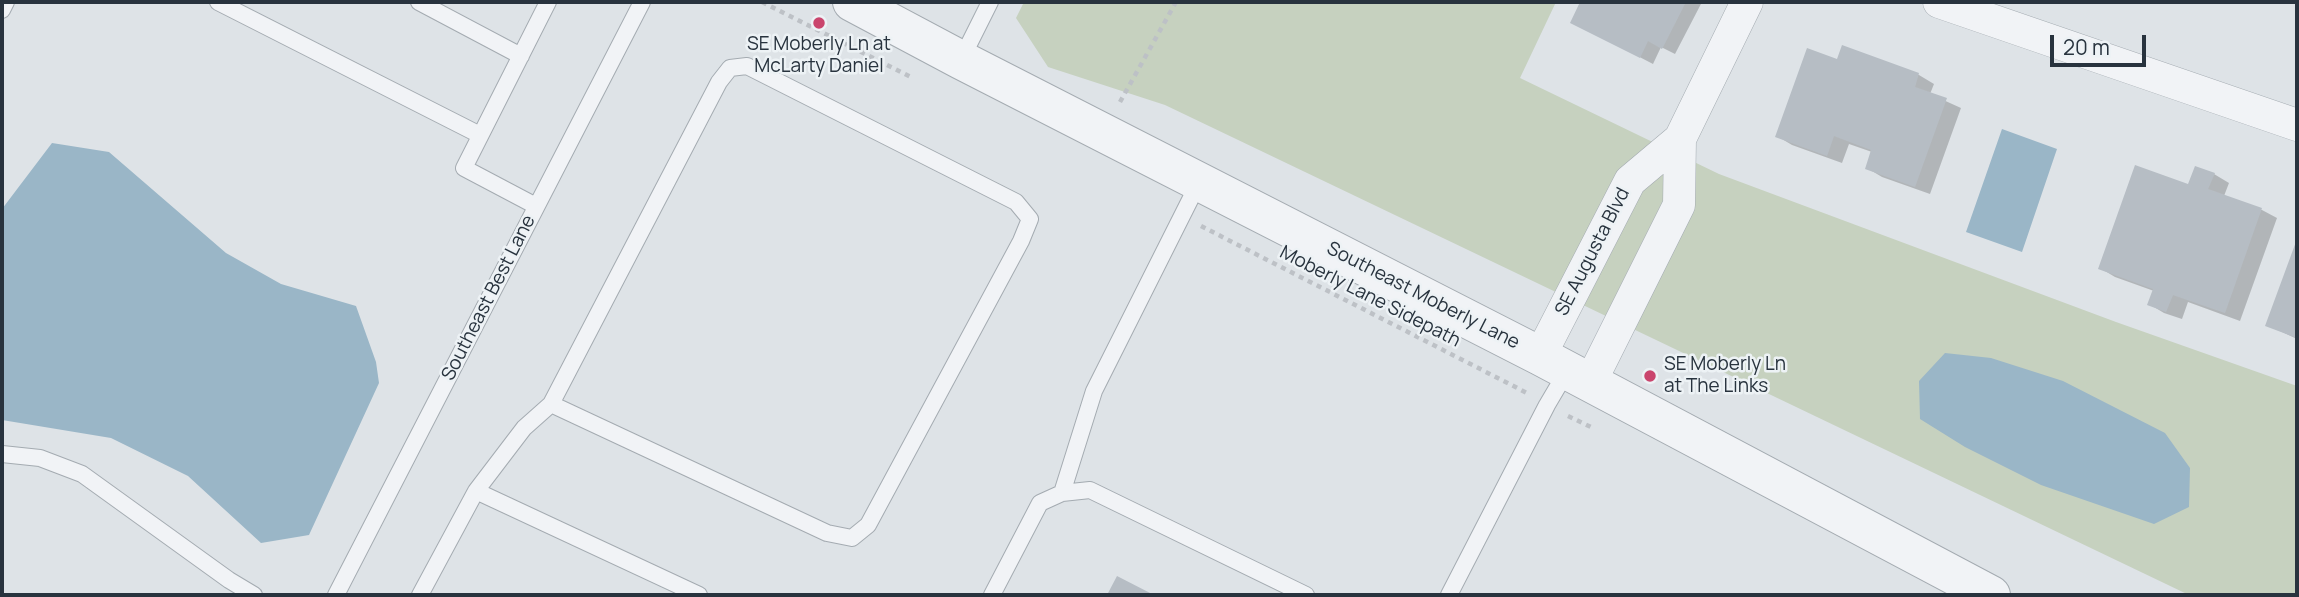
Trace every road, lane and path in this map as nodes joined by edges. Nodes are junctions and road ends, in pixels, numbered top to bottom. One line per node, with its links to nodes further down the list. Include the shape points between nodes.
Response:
1 (6, 2): 11 (lane)
2 (218, 2): 16 (lane)
3 (419, 2): 12 (lane)
4 (548, 2): 12 (lane)
5 (642, 2): 19 (lane, Southeast Best Lane)
6 (852, 2): 13 (street, Southeast Moberly Lane)
7 (990, 2): 13 (lane)
8 (1175, 2): 14 (path)
9 (1747, 2): 17 (street)
10 (1939, 2): 15 (street)
11 (2, 10)
12 (521, 55): 16 (lane)
13 (961, 60): 18 (street, Southeast Moberly Lane)
14 (1118, 107)
15 (2297, 125)
16 (480, 135): 19 (lane, via 464,168)
17 (1680, 139): 21 (street, SE Augusta Blvd, via 1629,181); 21 (street, via 1679,205)
18 (1200, 181): 21 (street, Southeast Moberly Lane); 26 (lane, via 1094,391)
19 (536, 206): 30 (lane, Southeast Best Lane)
20 (1213, 232): 22 (path, Moberly Lane Sidepath)
21 (1566, 370): 35 (lane); 36 (street, Southeast Moberly Lane)
22 (1514, 386)
23 (551, 404): 23 (lane, via 730,68 747,66 759,72 1016,202 1030,219 868,526 852,538 827,533); 25 (lane, via 524,428)
24 (2, 454): 27 (lane, via 40,458 82,474)
25 (476, 491): 31 (lane); 32 (lane)
26 (1062, 493): 33 (lane, via 1040,503); 34 (lane, via 1090,490)
27 (229, 580): 28 (lane); 29 (lane)
28 (221, 595)
29 (254, 595)
30 (336, 595)
31 (420, 595)
32 (699, 595)
33 (992, 595)
34 (1306, 595)
35 (1449, 595)
36 (1989, 595)

